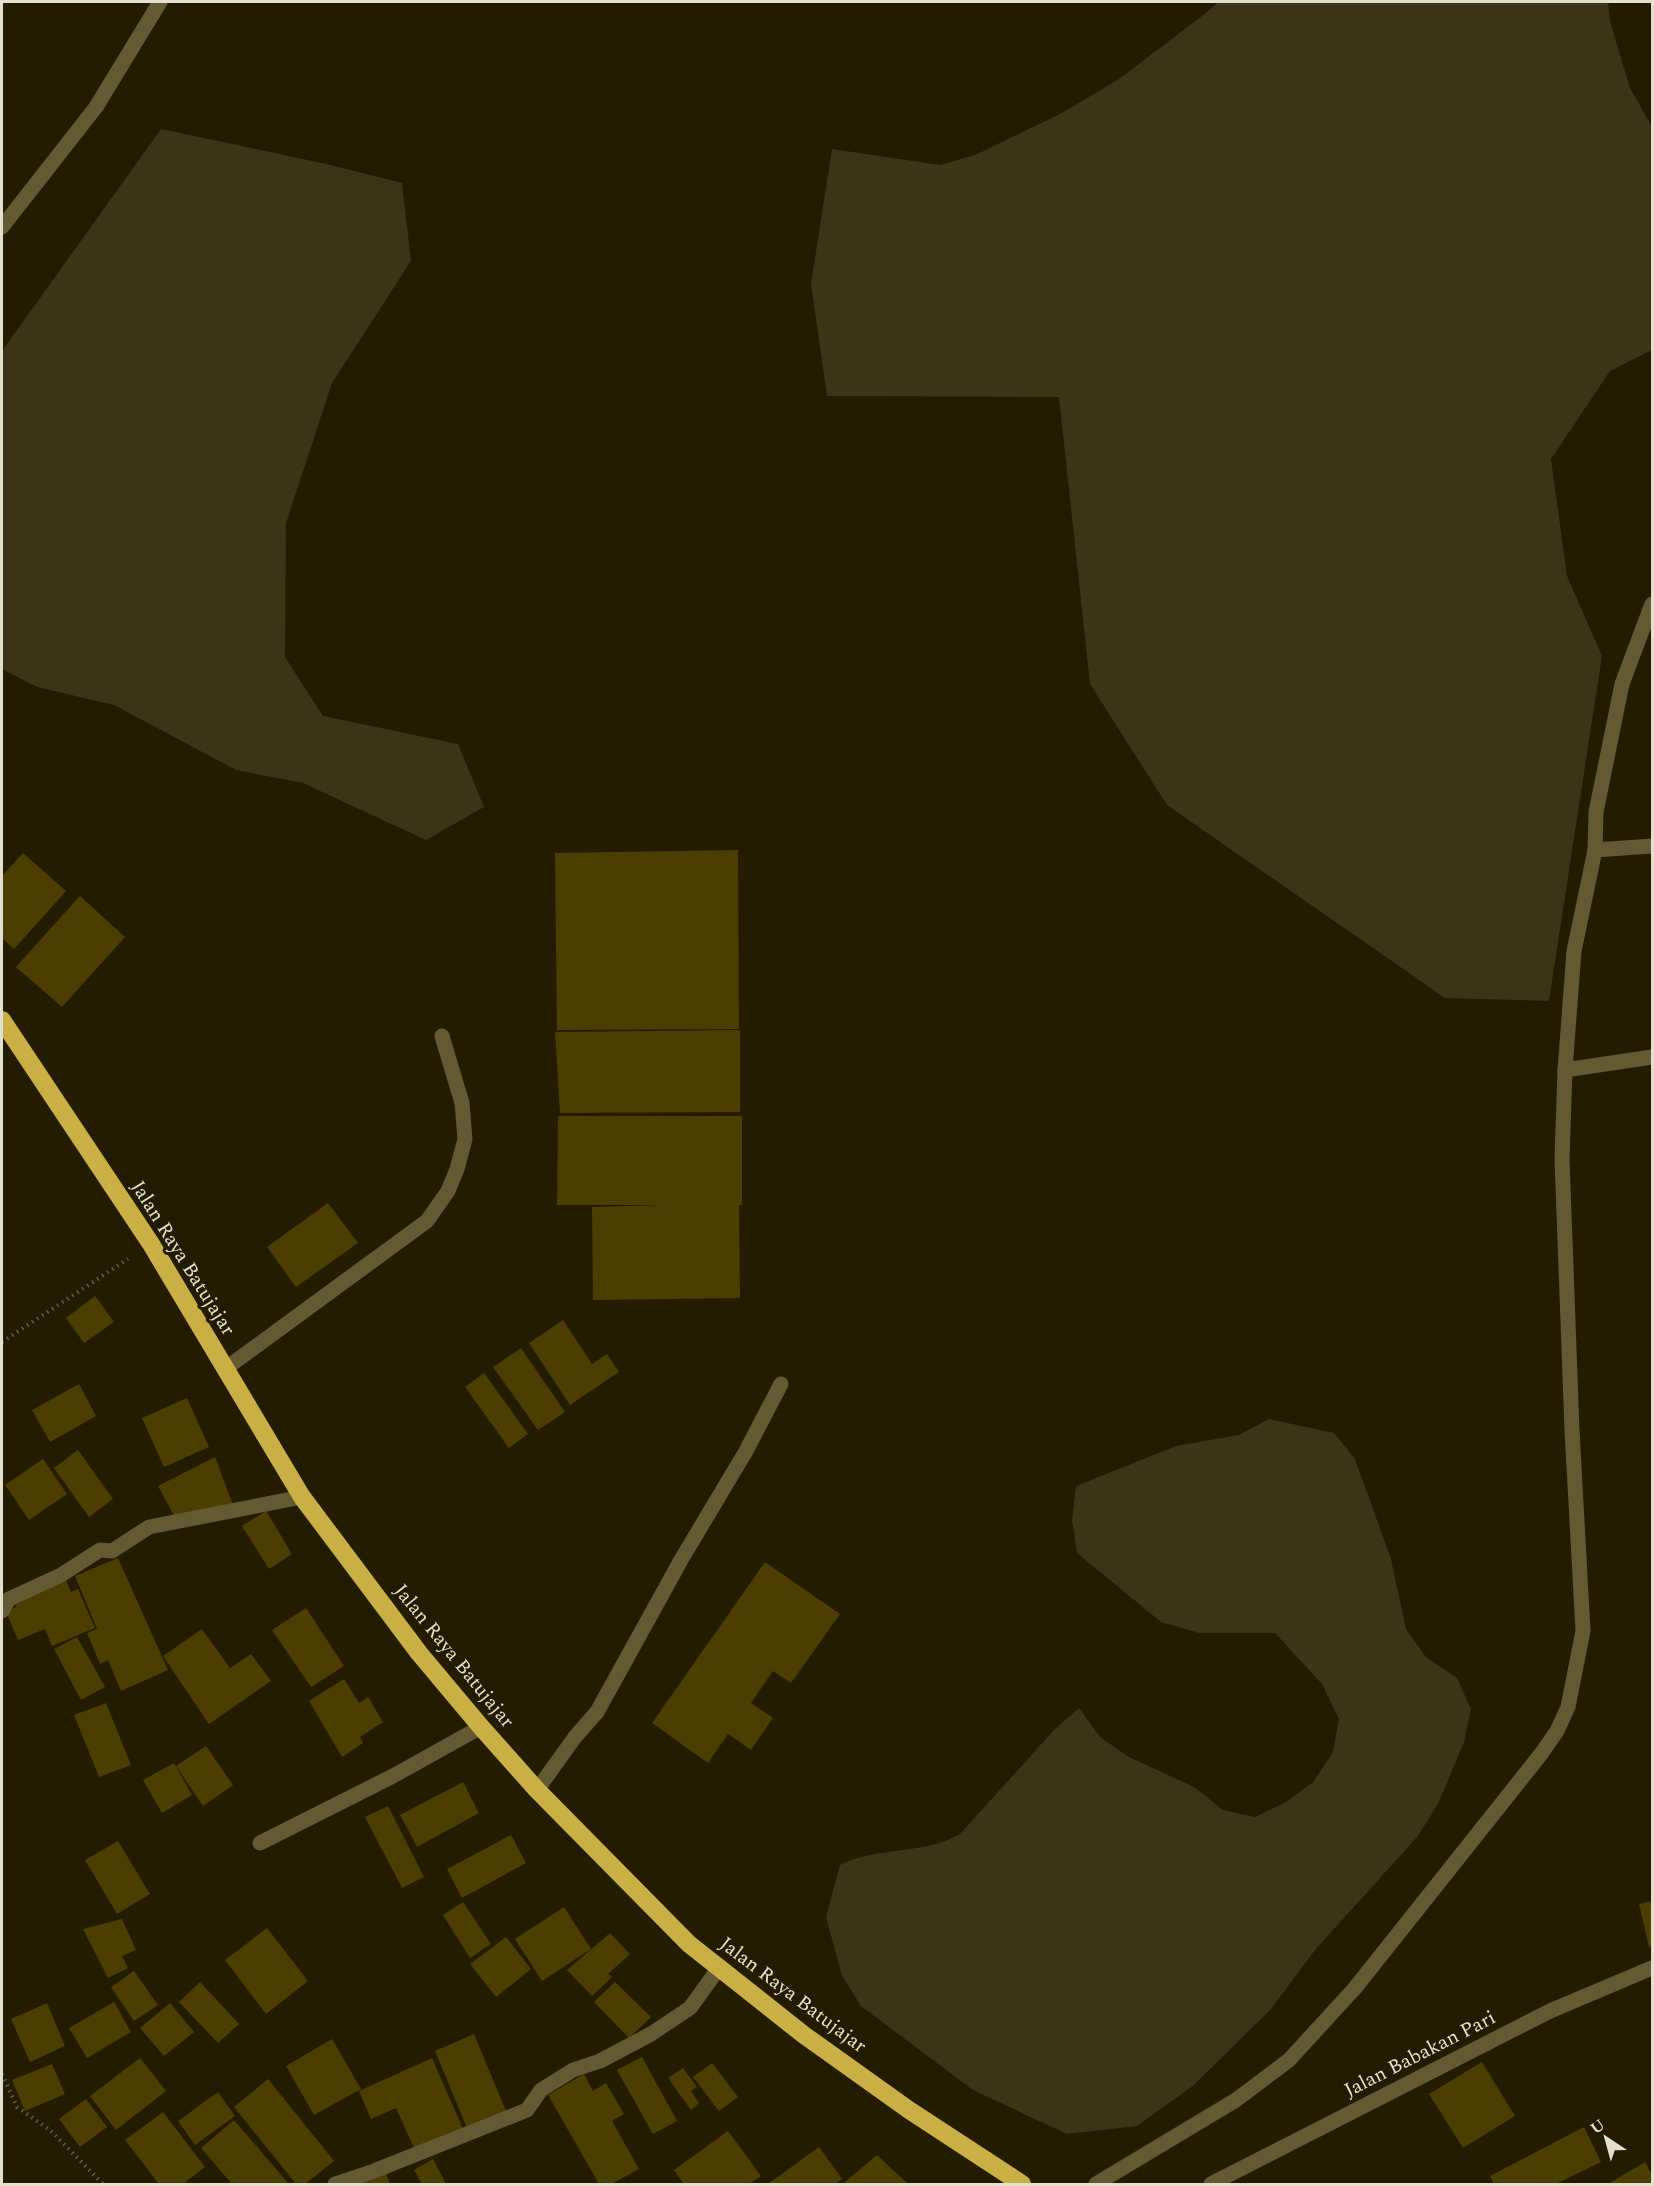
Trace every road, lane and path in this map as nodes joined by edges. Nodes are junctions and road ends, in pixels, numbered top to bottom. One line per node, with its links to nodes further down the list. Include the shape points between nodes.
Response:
1 (160, 2): 2 (street, via 96,107)
2 (2, 226)
3 (1653, 604): 5 (street, via 1622,684 1596,812)
4 (1653, 846): 5 (street)
5 (1595, 850): 9 (street, via 1574,951)
6 (2, 1020): 10 (highway, Jalan Raya Batujajar)
7 (442, 1036): 12 (street, via 462,1103 465,1139 448,1191 427,1221)
8 (1653, 1057): 9 (street)
9 (1565, 1070): 25 (street, via 1564,1229 1583,1631 1568,1707 1541,1754 1355,1988 1289,2060 1236,2100)
10 (151, 1244): 11 (path); 12 (highway, Jalan Raya Batujajar)
11 (2, 1342)
12 (225, 1369): 14 (highway, Jalan Raya Batujajar)
13 (781, 1384): 17 (street, via 597,1712)
14 (302, 1497): 15 (street, via 149,1527 112,1551 100,1550 61,1575 9,1599); 16 (highway, Jalan Raya Batujajar, via 419,1653)
15 (2, 1611)
16 (481, 1727): 17 (highway, Jalan Raya Batujajar); 18 (street)
17 (537, 1790): 19 (highway, Jalan Raya Batujajar, via 688,1944)
18 (260, 1843)
19 (719, 1968): 23 (street, via 690,2008 610,2056 573,2070 541,2090 526,2110); 24 (highway, Jalan Raya Batujajar, via 909,2110)
20 (1653, 1968): 26 (street, Jalan Babakan Pari, via 1550,2011)
21 (2, 2074): 22 (path, via 17,2108 50,2130)
22 (103, 2184)
23 (334, 2184)
24 (1022, 2184)
25 (1096, 2184)
26 (1210, 2184)

